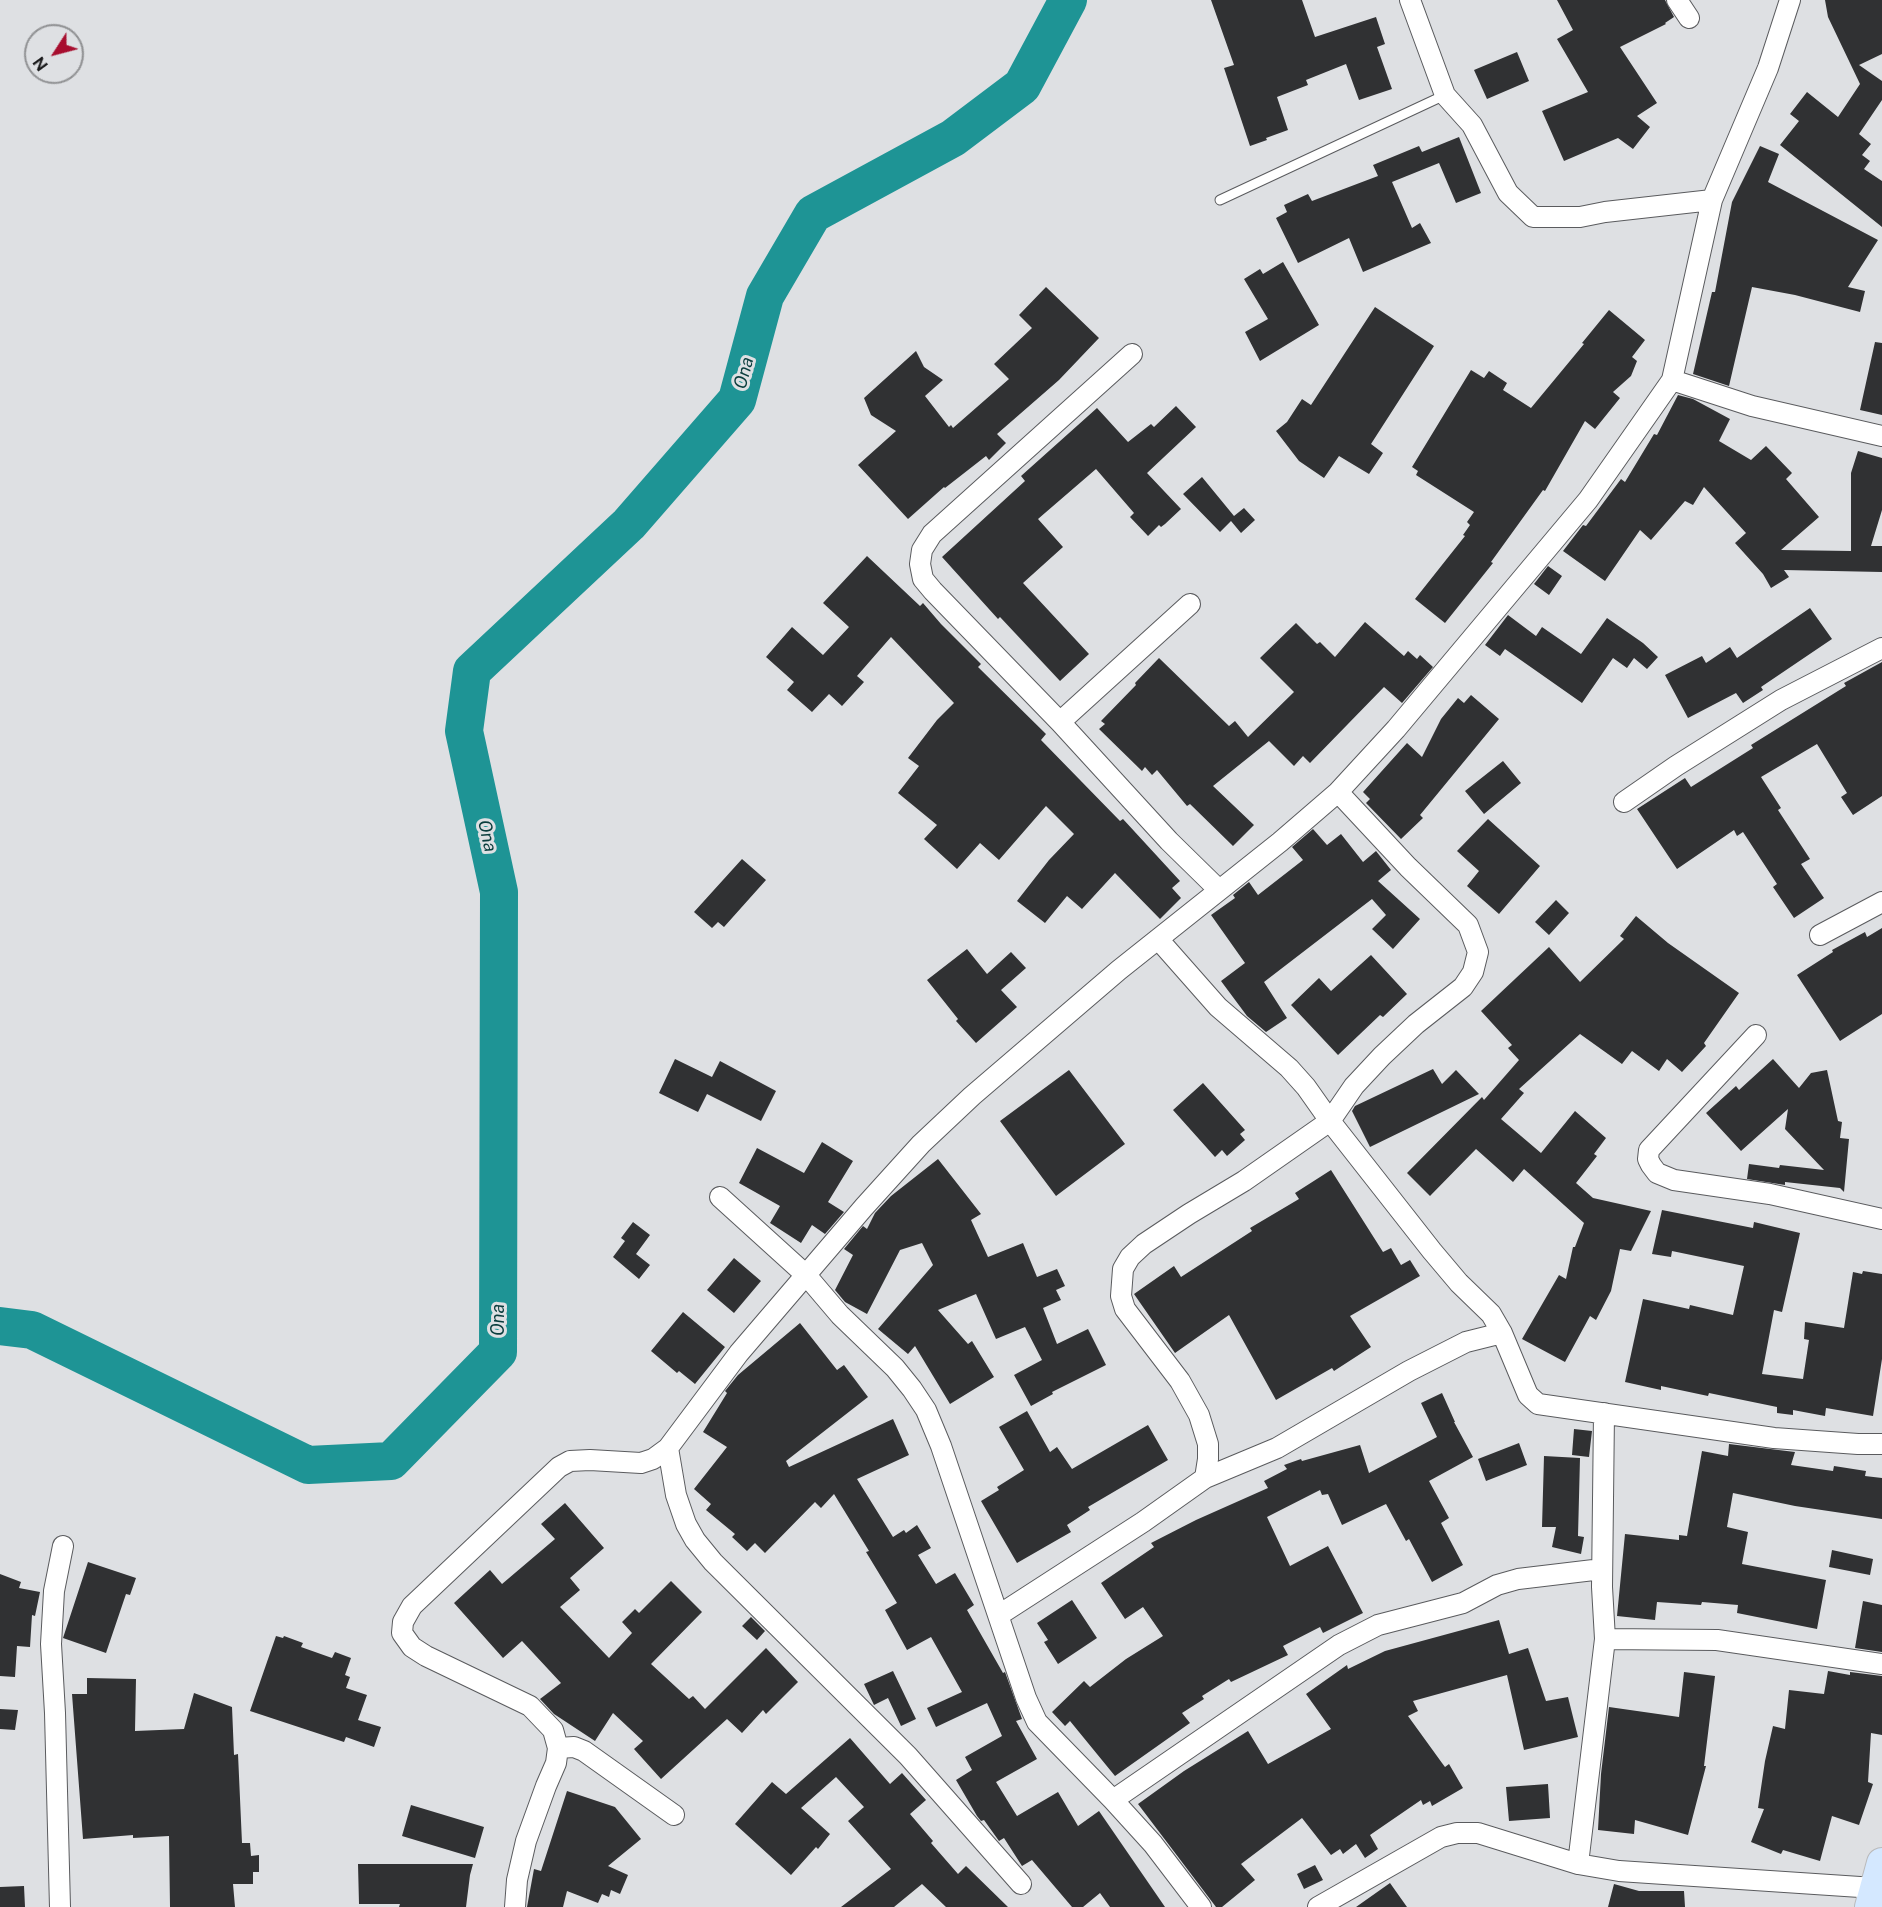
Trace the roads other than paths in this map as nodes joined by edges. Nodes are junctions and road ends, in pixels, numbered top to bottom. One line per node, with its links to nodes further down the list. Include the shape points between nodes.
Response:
1 (1410, 0): 5 (street)
2 (1677, 0): 4 (street)
3 (1790, 0): 7 (street, via 1768,68)
4 (1689, 18)
5 (1445, 95): 6 (lane); 7 (street, via 1472,125 1508,193 1533,217 1580,217)
6 (1220, 200)
7 (1712, 200): 9 (street)
8 (1132, 354): 13 (street, via 932,534 922,550 923,579)
9 (1672, 380): 10 (street, via 1752,406); 14 (street, via 1588,500 1396,729)
10 (1882, 436)
11 (1190, 604): 13 (street)
12 (1882, 648): 15 (street, via 1781,700)
13 (1060, 722): 16 (street, via 1169,841)
14 (1338, 792): 16 (street); 21 (street, via 1468,925 1478,952 1473,972 1463,987 1382,1056 1354,1086)
15 (1624, 802)
16 (1220, 890): 19 (street)
17 (1882, 902): 18 (street)
18 (1820, 935)
19 (1158, 939): 21 (street, via 1218,1007 1289,1068); 24 (street, via 921,1144)
20 (1756, 1035): 23 (street, via 1649,1150 1651,1165 1657,1173 1674,1180 1770,1194)
21 (1330, 1121): 25 (street); 29 (street, via 1144,1244 1123,1269 1120,1296 1125,1308 1180,1381 1199,1414 1208,1444)
22 (720, 1197): 24 (street)
23 (1882, 1219)
24 (806, 1275): 28 (street, via 739,1353); 32 (street, via 840,1316 895,1368 926,1410)
25 (1503, 1333): 26 (street, via 1528,1395 1538,1404); 29 (street, via 1466,1342 1277,1448)
26 (1604, 1413): 27 (street, via 1774,1438); 31 (street)
27 (1882, 1444)
28 (668, 1448): 35 (street, via 641,1463 590,1460 570,1461 559,1467 412,1606 403,1622 402,1633 412,1647 530,1706 552,1730); 39 (street, via 676,1496 695,1540 908,1756)
29 (1205, 1478): 32 (street)
30 (63, 1546): 41 (street, via 54,1591 51,1644)
31 (1602, 1569): 33 (street); 36 (street, via 1518,1579 1463,1602 1378,1625 1339,1645)
32 (999, 1615): 36 (street, via 1037,1722)
33 (1605, 1639): 34 (street, via 1717,1640); 38 (street)
34 (1882, 1664)
35 (558, 1748): 37 (street, via 584,1751); 42 (street, via 526,1841)
36 (1113, 1800): 43 (street)
37 (674, 1815)
38 (1578, 1864): 40 (street, via 1619,1871); 44 (street, via 1478,1833 1457,1833 1440,1837)
39 (1021, 1884)
40 (1875, 1886)
41 (60, 1907)
42 (515, 1907)
43 (1201, 1907)
44 (1318, 1907)

